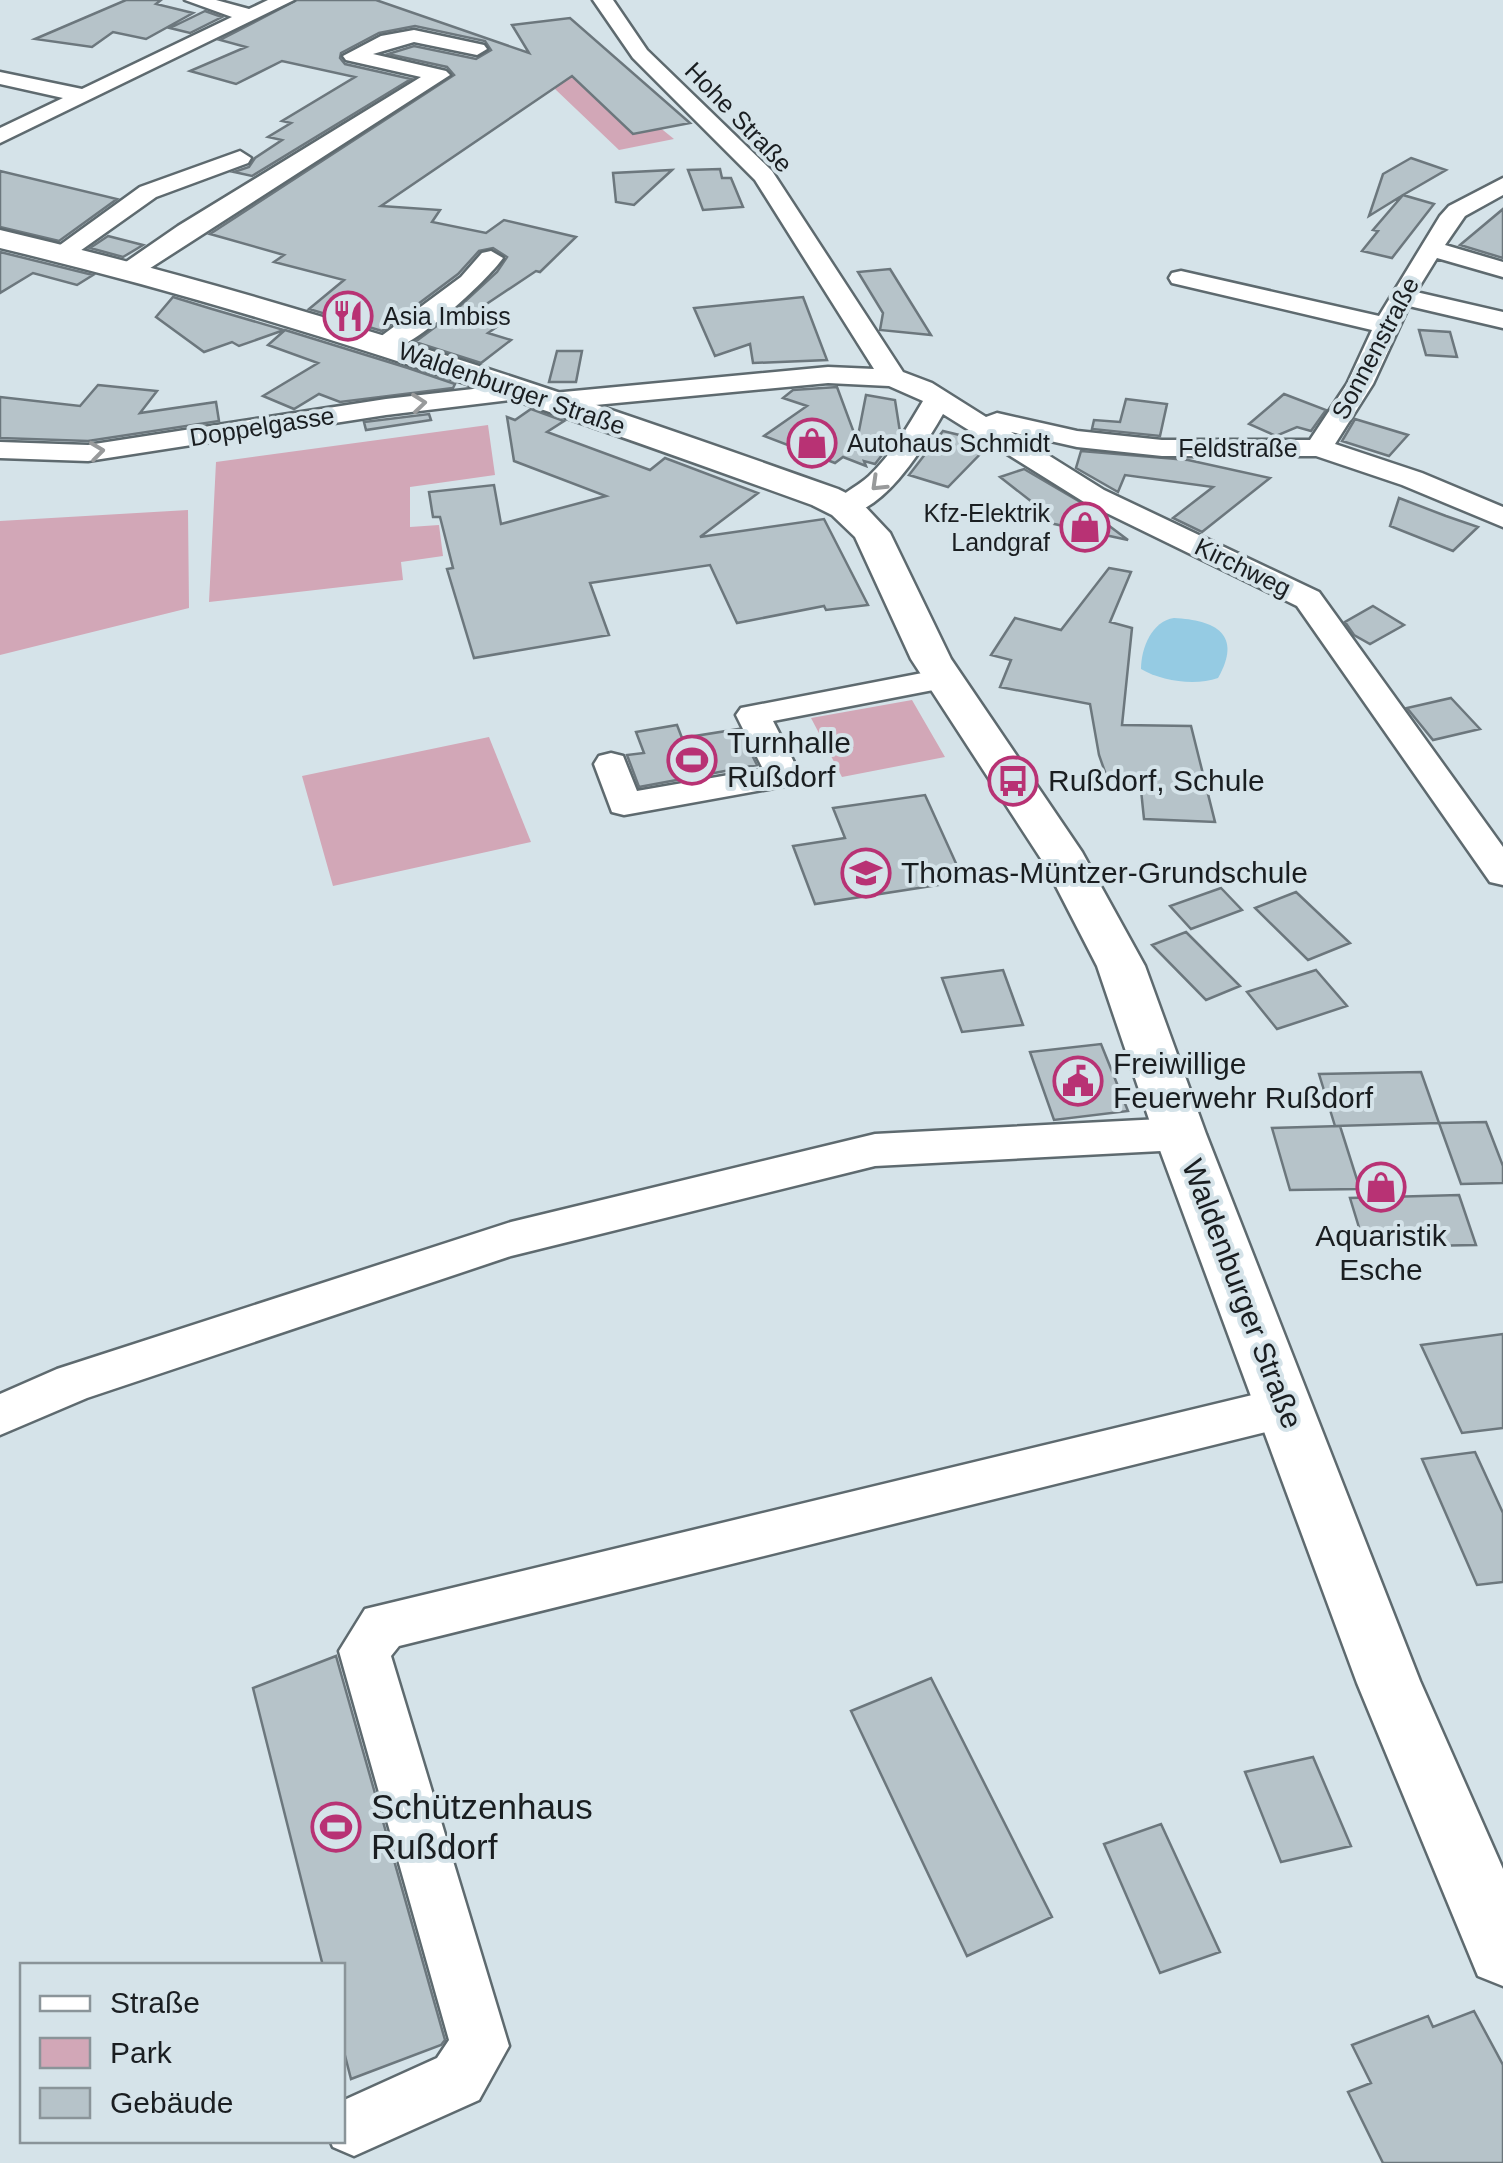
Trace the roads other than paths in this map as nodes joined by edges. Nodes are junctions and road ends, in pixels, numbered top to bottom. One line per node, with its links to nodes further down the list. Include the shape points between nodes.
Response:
1 (195, 0): 4 (street)
2 (284, 0): 4 (street)
3 (604, 0): 24 (street, Hohe Straße, via 640,54 764,176)
4 (250, 16): 7 (street)
5 (476, 50): 15 (street, via 407,34 353,56 439,75)
6 (0, 78): 7 (street)
7 (86, 96): 8 (street)
8 (0, 136)
9 (240, 158): 13 (street, via 148,192)
10 (1503, 185): 12 (street, Sonnenstraße, via 1456,211)
11 (0, 239): 13 (main road, Waldenburger Straße)
12 (1430, 248): 16 (street, Sonnenstraße); 18 (street, Sonnenstraße)
13 (61, 252): 15 (main road, Waldenburger Straße)
14 (491, 258): 23 (street, via 470,282)
15 (132, 269): 23 (main road, Waldenburger Straße)
16 (1503, 270)
17 (1181, 278): 19 (street)
18 (1401, 296): 21 (street); 22 (street, Sonnenstraße)
19 (1268, 298): 20 (street); 22 (street)
20 (1225, 302)
21 (1503, 320)
22 (1387, 326): 27 (street, Sonnenstraße)
23 (384, 346): 25 (main road, Waldenburger Straße)
24 (893, 378): 25 (street, Kirchweg, via 828,376); 26 (street, Kirchweg)
25 (539, 396): 28 (street, Doppelgasse, one-way to 25, via 88,452 386,407); 29 (main road, Waldenburger Straße)
26 (951, 406): 27 (street, Feldstraße, via 1077,439 1162,448); 29 (street, one-way to 29, via 872,492); 33 (street, Kirchweg, via 1094,496 1308,599)
27 (1319, 448): 30 (street, Feldstraße)
28 (0, 450)
29 (846, 508): 31 (main road, Waldenburger Straße, via 870,533)
30 (1503, 518)
31 (942, 678): 32 (street, via 753,715 784,776 624,804); 34 (main road, Waldenburger Straße, via 1066,863 1121,966)
32 (611, 764)
33 (1503, 873)
34 (1180, 1134): 35 (main road, Waldenburger Straße); 36 (street, via 875,1150 512,1239 73,1383)
35 (1286, 1407): 37 (main road, Waldenburger Straße, via 1389,1684); 38 (street, via 383,1626 364,1651 480,2046 458,2079)
36 (0, 1415)
37 (1503, 1951)
38 (354, 2126)

